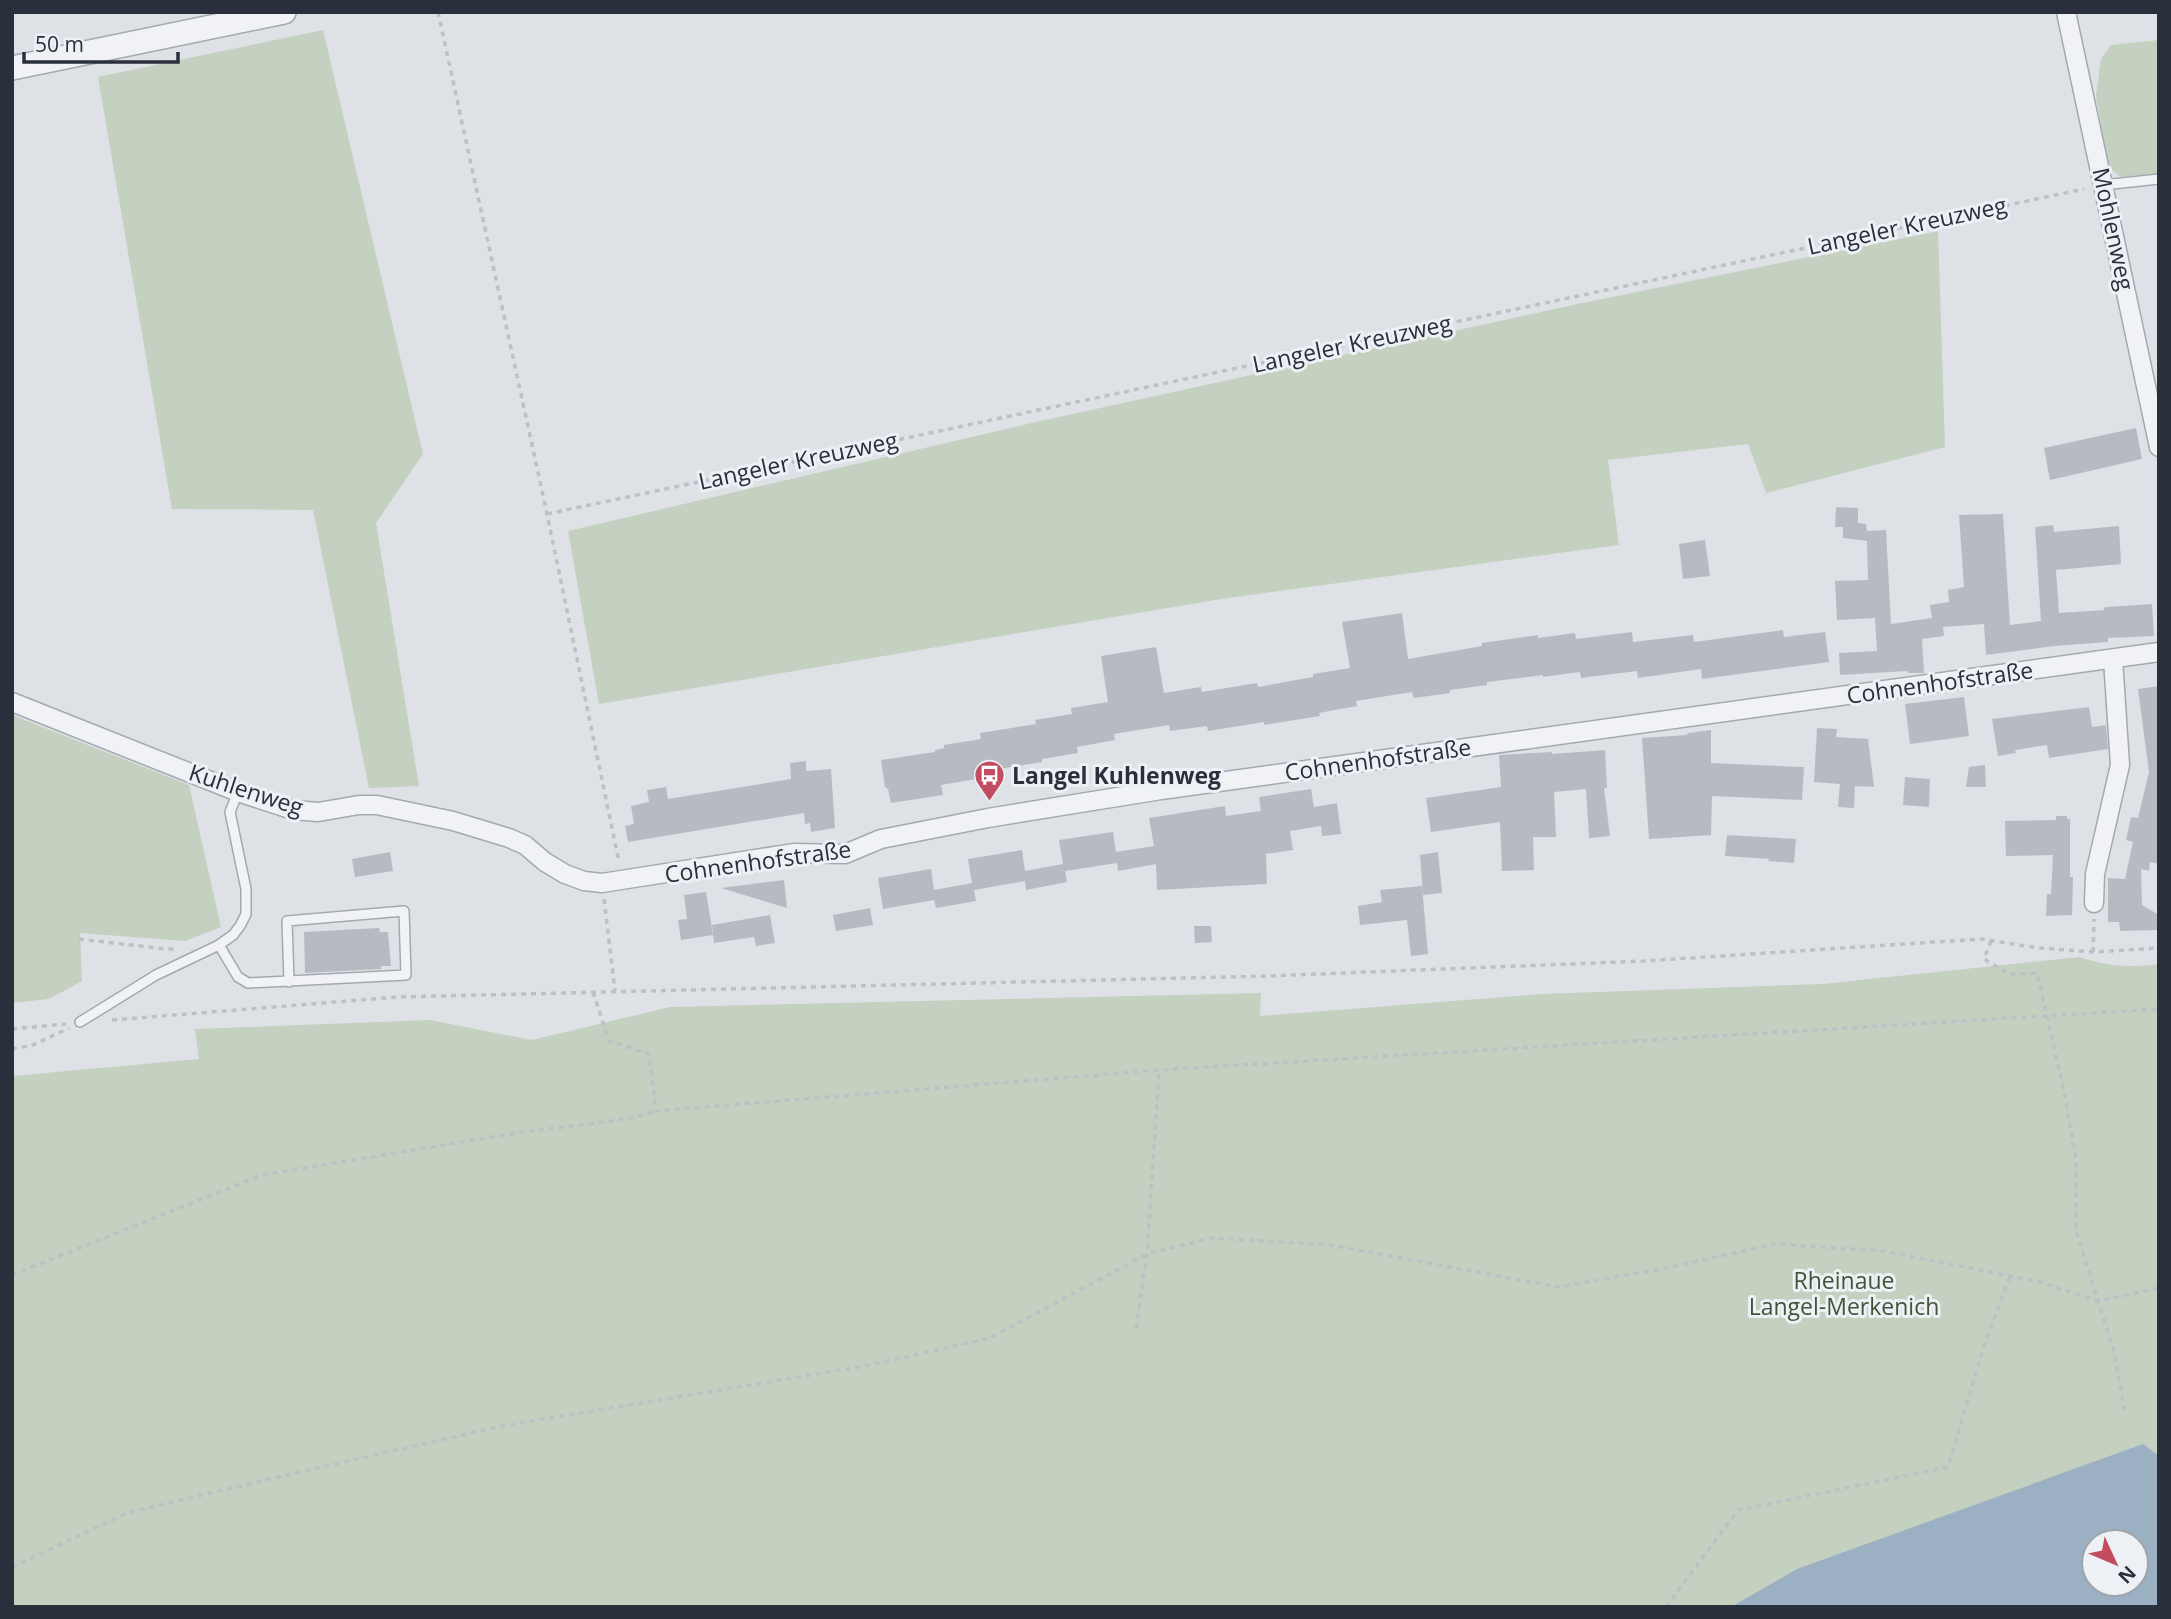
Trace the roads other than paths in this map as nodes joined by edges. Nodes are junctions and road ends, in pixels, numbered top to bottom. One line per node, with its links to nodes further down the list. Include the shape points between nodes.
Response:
1 (284, 12): 3 (street, via 207,24)
2 (2066, 12): 5 (street, Mohlenweg)
3 (12, 68)
4 (2159, 179): 5 (lane)
5 (2103, 185): 6 (street, Mohlenweg)
6 (2159, 447)
7 (2159, 652): 8 (street, Cohnenhofstraße)
8 (2113, 659): 11 (street, Cohnenhofstraße, via 1161,790 881,839 845,854 794,853); 12 (street, via 2120,765 2095,874)
9 (12, 702): 10 (street, Kuhlenweg)
10 (238, 792): 11 (street, Kuhlenweg, via 293,810 318,813 377,805 453,821 525,845 565,874); 13 (lane, via 230,811 246,889 246,914 233,935)
11 (602, 883)
12 (2094, 903)
13 (219, 945): 14 (lane, via 238,977 248,983); 15 (lane, via 156,975)
14 (289, 982): 14 (lane, via 287,921 404,911 406,975)
15 (80, 1022)

